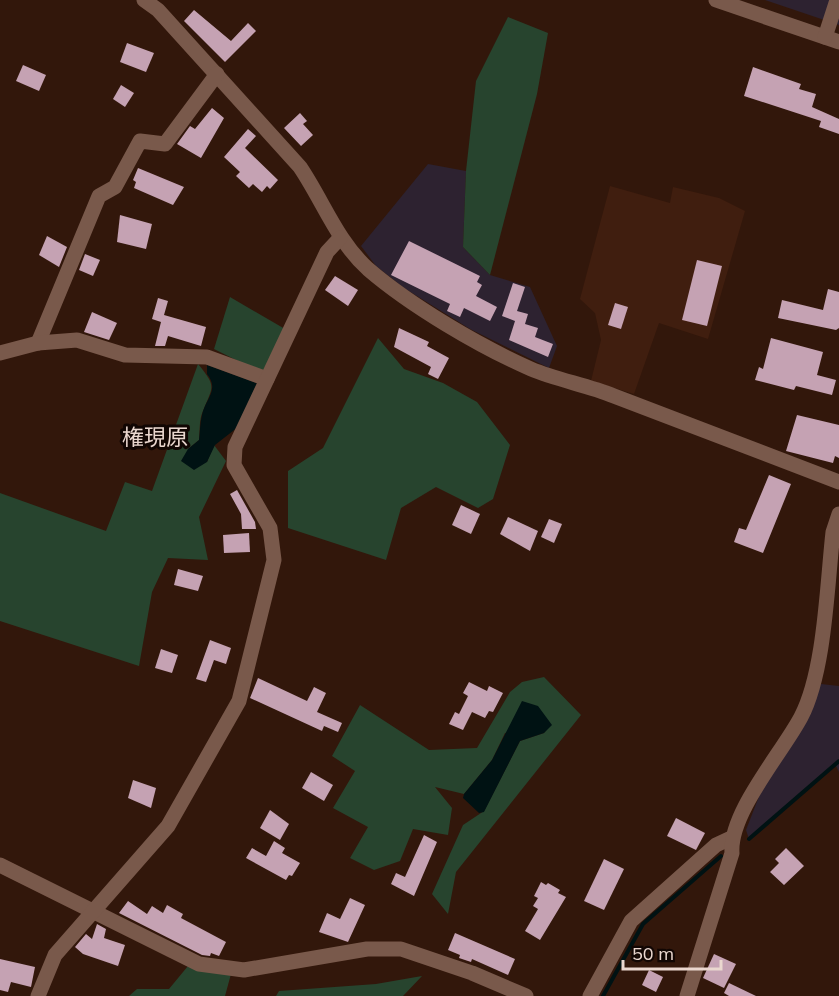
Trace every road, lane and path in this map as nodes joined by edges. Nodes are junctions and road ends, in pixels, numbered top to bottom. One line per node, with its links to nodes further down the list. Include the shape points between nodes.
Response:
1 (144, 0): 5 (street)
2 (837, 0): 4 (street)
3 (725, 2): 4 (street)
4 (832, 40)
5 (217, 74): 6 (street, via 300,167); 7 (street, via 165,144 140,141 116,187 99,196)
6 (340, 238): 9 (street, via 327,252); 10 (street, via 368,268 409,299 532,369 601,391)
7 (38, 344): 8 (street); 9 (street, via 77,340 125,355 207,357)
8 (0, 353)
9 (267, 379): 14 (street, via 235,447 234,465 270,528 274,560 239,701 168,826)
10 (839, 482)
11 (839, 514): 12 (street, via 833,532 815,680 801,716 759,782)
12 (731, 838): 17 (street, via 716,845 631,921); 18 (street, via 732,853)
13 (0, 864): 14 (street)
14 (94, 910): 15 (street, via 55,955); 16 (street, via 199,964 244,970 367,949 401,950)
15 (38, 996)
16 (526, 996)
17 (590, 996)
18 (687, 996)

